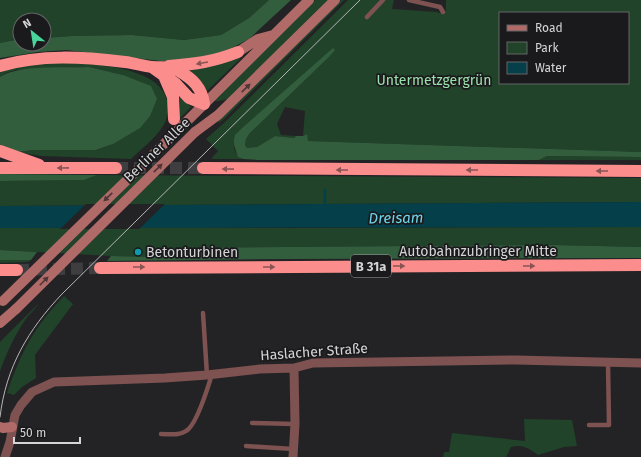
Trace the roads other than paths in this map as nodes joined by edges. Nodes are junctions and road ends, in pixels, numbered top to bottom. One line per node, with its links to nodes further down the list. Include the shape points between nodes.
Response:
1 (309, 0): 7 (main road, Berliner Allee)
2 (335, 0): 12 (main road, Berliner Allee, one-way to 2)
3 (383, 0): 6 (lane)
4 (409, 0): 5 (lane, via 440,7)
5 (443, 12)
6 (367, 17)
7 (274, 35): 8 (main road, via 258,39); 11 (main road, Berliner Allee)
8 (238, 52): 10 (highway, one-way to 10, via 200,64)
9 (0, 66): 10 (highway, via 36,59 68,57 126,62)
10 (164, 71): 11 (highway, via 189,98); 13 (highway, via 175,112)
11 (204, 104): 12 (main road); 13 (main road, Berliner Allee)
12 (218, 115): 26 (main road, Berliner Allee, one-way to 12, bridge, via 195,132)
13 (180, 120): 24 (main road, Berliner Allee, one-way to 24, bridge, via 167,141)
14 (0, 151): 16 (highway)
15 (0, 168): 16 (highway)
16 (46, 168): 17 (highway, one-way to 16)
17 (116, 168)
18 (203, 168): 19 (highway, one-way to 18)
19 (641, 171)
20 (641, 265): 21 (highway, Autobahnzubringer Mitte / B 31a, one-way to 20)
21 (100, 268)
22 (0, 270): 23 (highway)
23 (17, 270)
24 (0, 304)
25 (203, 313): 30 (lane)
26 (0, 323)
27 (608, 362): 28 (street, Haslacher Straße); 29 (street, Haslacher Straße, via 434,360 313,363); 33 (lane, via 609,425)
28 (641, 363)
29 (294, 368): 30 (street, Haslacher Straße); 32 (street)
30 (210, 374): 35 (street, Haslacher Straße, via 54,382 38,388 26,398 15,415); 36 (lane, via 194,423 188,431 181,434)
31 (252, 423): 32 (lane)
32 (295, 424): 38 (street)
33 (589, 425)
34 (0, 427): 35 (main road)
35 (12, 427): 39 (street, Haslacher Straße)
36 (161, 434)
37 (246, 446): 38 (lane)
38 (293, 453)
39 (5, 457)

